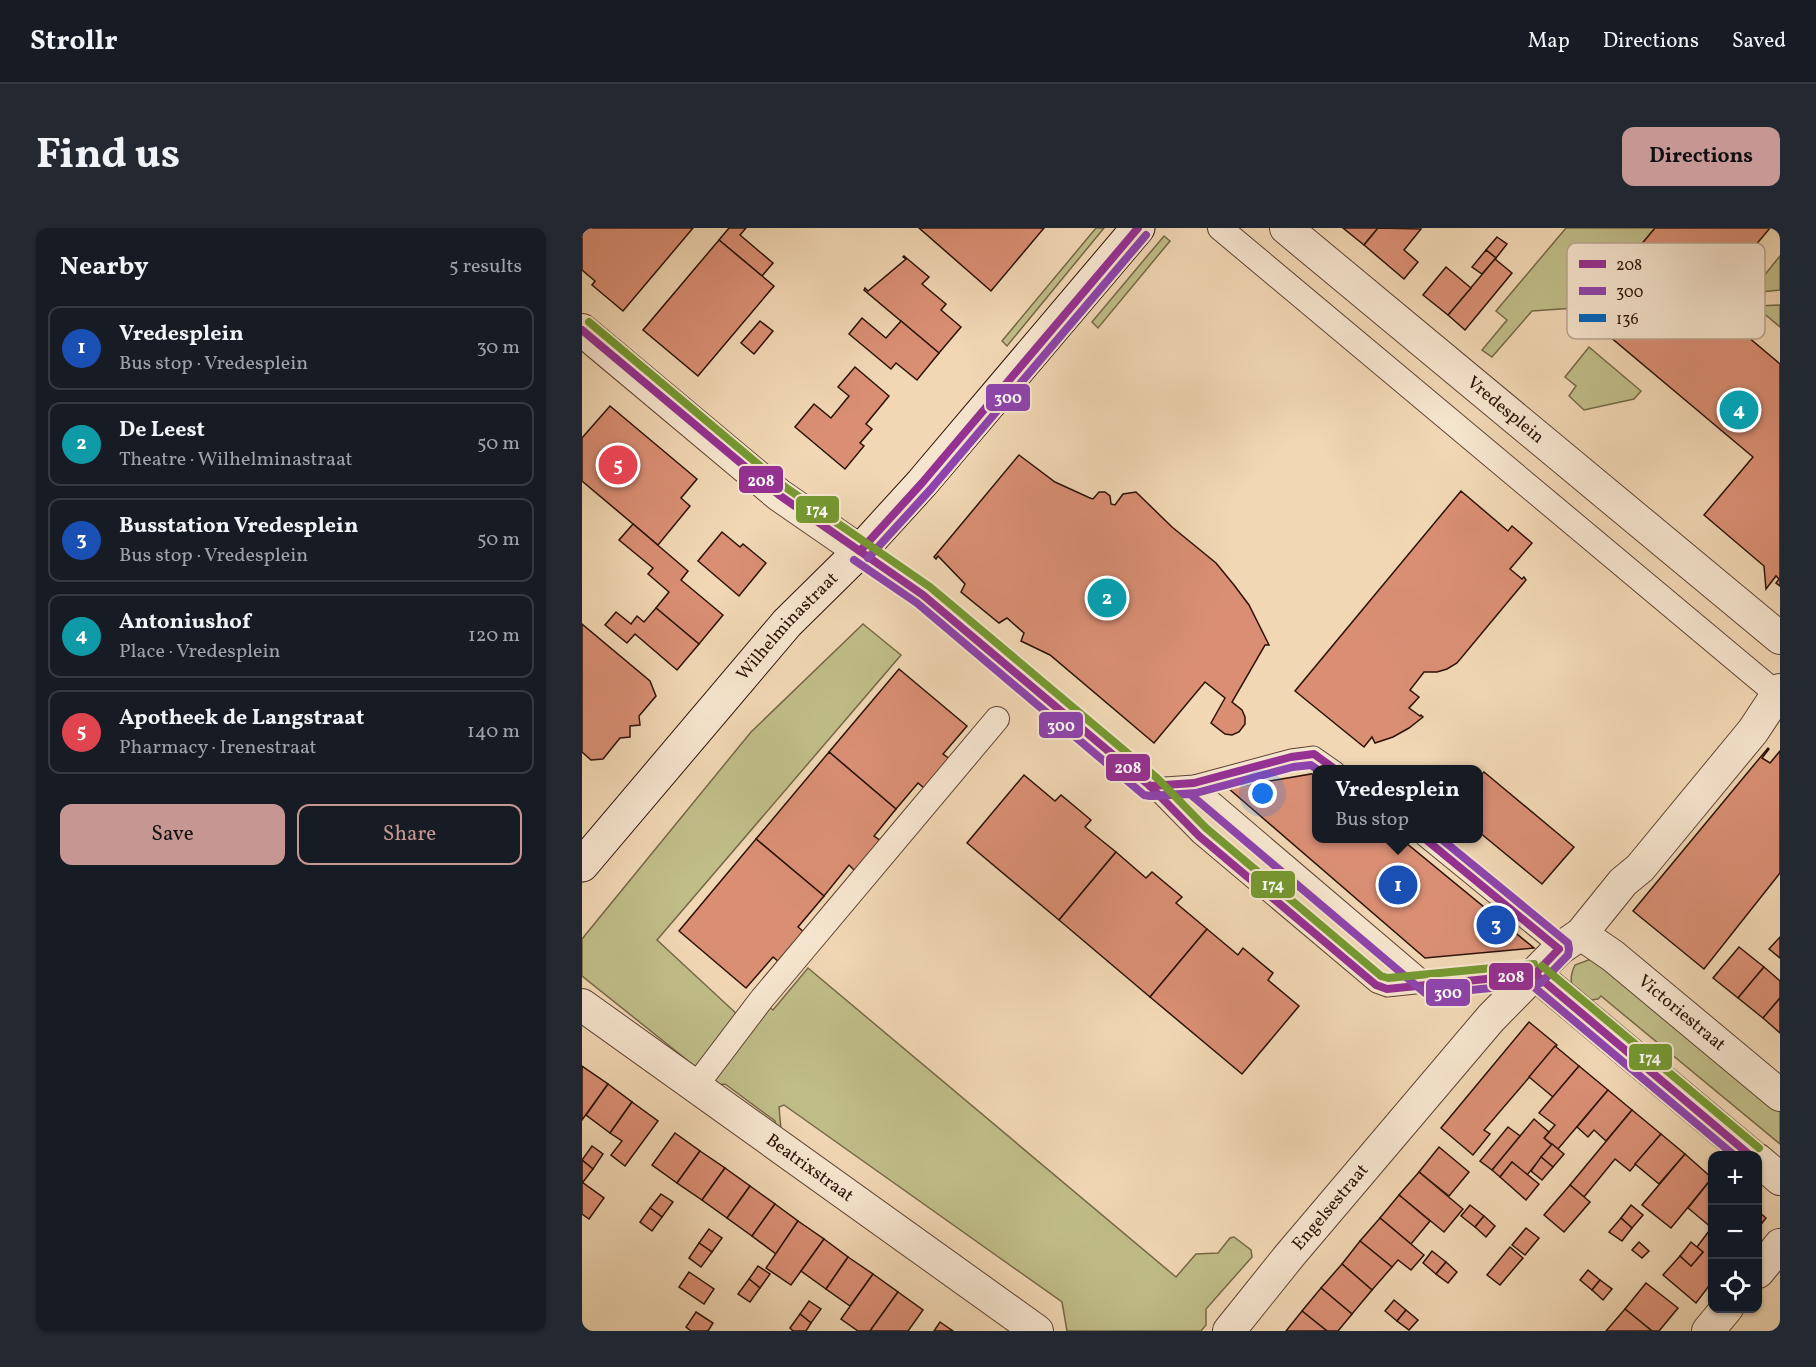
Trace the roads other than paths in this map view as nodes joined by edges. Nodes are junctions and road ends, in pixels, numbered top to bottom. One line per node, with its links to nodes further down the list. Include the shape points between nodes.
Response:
1 (1138, 228): 5 (main road, Wilhelminastraat)
2 (1220, 228): 7 (street)
3 (1286, 228): 6 (street, Vredesplein)
4 (582, 330): 5 (street, via 779,495)
5 (860, 551): 11 (lane, via 923,595); 13 (main road, Wilhelminastraat, via 787,623)
6 (1780, 638)
7 (1778, 692): 14 (street, via 1753,731 1640,868)
8 (998, 719): 18 (street, via 761,1000)
9 (1330, 765): 10 (lane, via 1314,754 1291,757)
10 (1194, 783): 11 (lane); 16 (lane)
11 (1150, 786): 16 (lane, via 1199,836 1376,985 1387,989)
12 (1430, 843): 14 (lane)
13 (582, 865)
14 (1570, 941): 15 (street); 19 (street, Victoriestraat, via 1613,956)
15 (1535, 974): 16 (lane); 20 (street); 27 (street, Engelsestraat, via 1491,1018)
16 (1430, 984)
17 (582, 1005): 18 (street, Beatrixstraat)
18 (695, 1087): 26 (street, Beatrixstraat)
19 (1780, 1095)
20 (1747, 1151)
21 (1762, 1163): 22 (street)
22 (1780, 1179)
23 (1780, 1245): 24 (street)
24 (1762, 1267)
25 (1723, 1313): 28 (street)
26 (1036, 1331)
27 (1229, 1331)
28 (1708, 1331)

